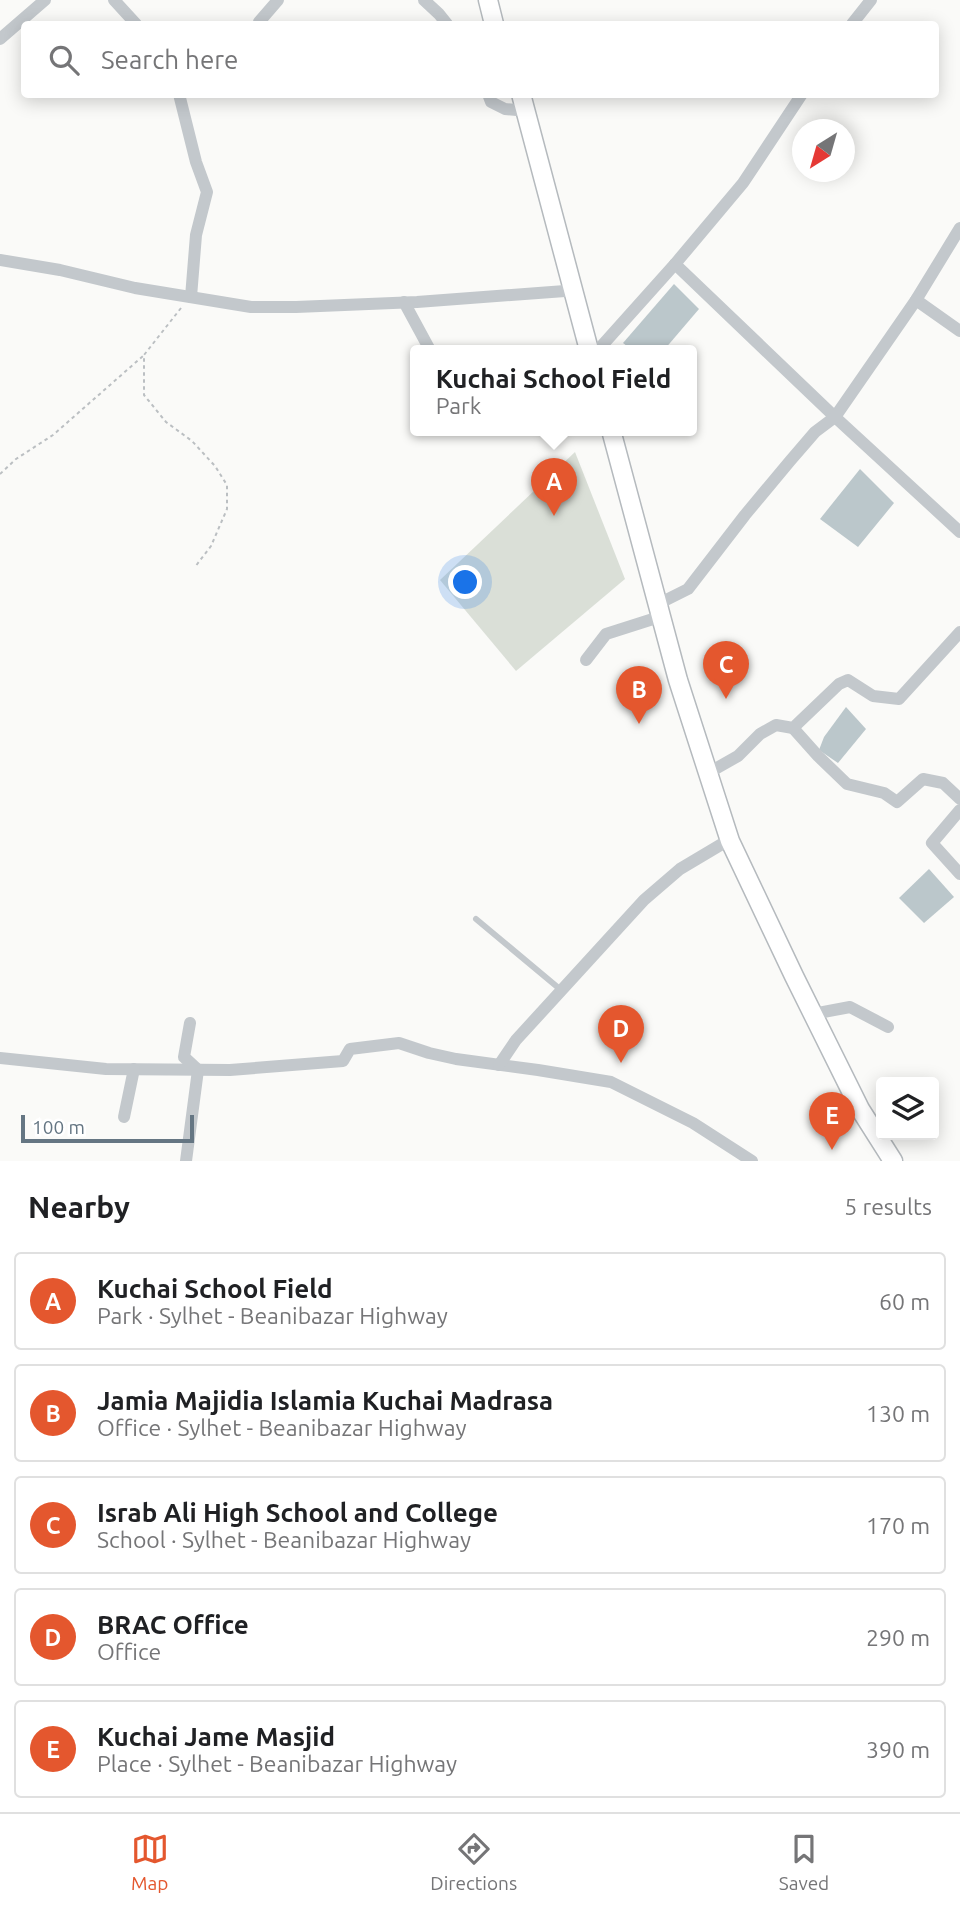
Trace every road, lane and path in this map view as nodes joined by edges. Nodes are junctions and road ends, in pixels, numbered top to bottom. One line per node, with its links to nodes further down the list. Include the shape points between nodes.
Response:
1 (45, 0): 14 (street)
2 (114, 0): 8 (street)
3 (278, 0): 9 (street)
4 (424, 0): 10 (street)
5 (488, 0): 11 (main road)
6 (497, 0): 12 (main road)
7 (871, 0): 13 (street)
8 (133, 21)
9 (260, 21)
10 (445, 21)
11 (493, 21)
12 (502, 21)
13 (854, 21)
14 (0, 39)
15 (180, 98): 23 (street, via 207,192)
16 (490, 98): 18 (street, via 505,109)
17 (799, 98): 21 (street, via 743,183)
18 (517, 100): 22 (main road); 29 (main road)
19 (960, 228): 24 (street)
20 (0, 260): 23 (street)
21 (676, 264): 30 (street); 32 (street)
22 (565, 290): 25 (street); 28 (main road)
23 (191, 297): 25 (street, via 251,307); 31 (path)
24 (916, 300): 26 (street); 32 (street)
25 (404, 303): 27 (street)
26 (960, 331)
27 (427, 345)
28 (579, 345)
29 (588, 345)
30 (603, 345)
31 (144, 355): 35 (path, via 53,435); 37 (path, via 144,395 166,422 192,441 228,485 227,509 211,546)
32 (835, 417): 36 (street); 38 (street, via 790,461 688,589)
33 (604, 436): 38 (main road)
34 (612, 436): 38 (main road)
35 (0, 474)
36 (960, 533)
37 (195, 567)
38 (655, 611): 40 (street, via 606,634); 42 (main road); 45 (main road, via 670,683)
39 (960, 632): 41 (street, via 899,699 873,696 848,680)
40 (586, 660)
41 (793, 728): 42 (street, via 776,725 738,757); 43 (street, via 847,784 884,793 897,802 923,779 943,783)
42 (708, 773): 49 (main road, via 730,841)
43 (960, 799)
44 (960, 810): 46 (street, via 932,843)
45 (722, 844): 48 (street, via 680,869 644,900); 59 (main road, via 786,981)
46 (960, 874)
47 (476, 919): 48 (lane)
48 (561, 990): 53 (street)
49 (813, 1014): 51 (street, via 850,1007); 60 (main road, via 860,1109)
50 (190, 1023): 55 (street, via 184,1057)
51 (888, 1027)
52 (0, 1058): 54 (street)
53 (499, 1065): 55 (street, via 429,1054 399,1043 350,1049 343,1061); 58 (street, via 611,1082 693,1123)
54 (134, 1069): 55 (street); 56 (street)
55 (198, 1070): 57 (street)
56 (124, 1117)
57 (186, 1161)
58 (752, 1161)
59 (882, 1161)
60 (893, 1161)

